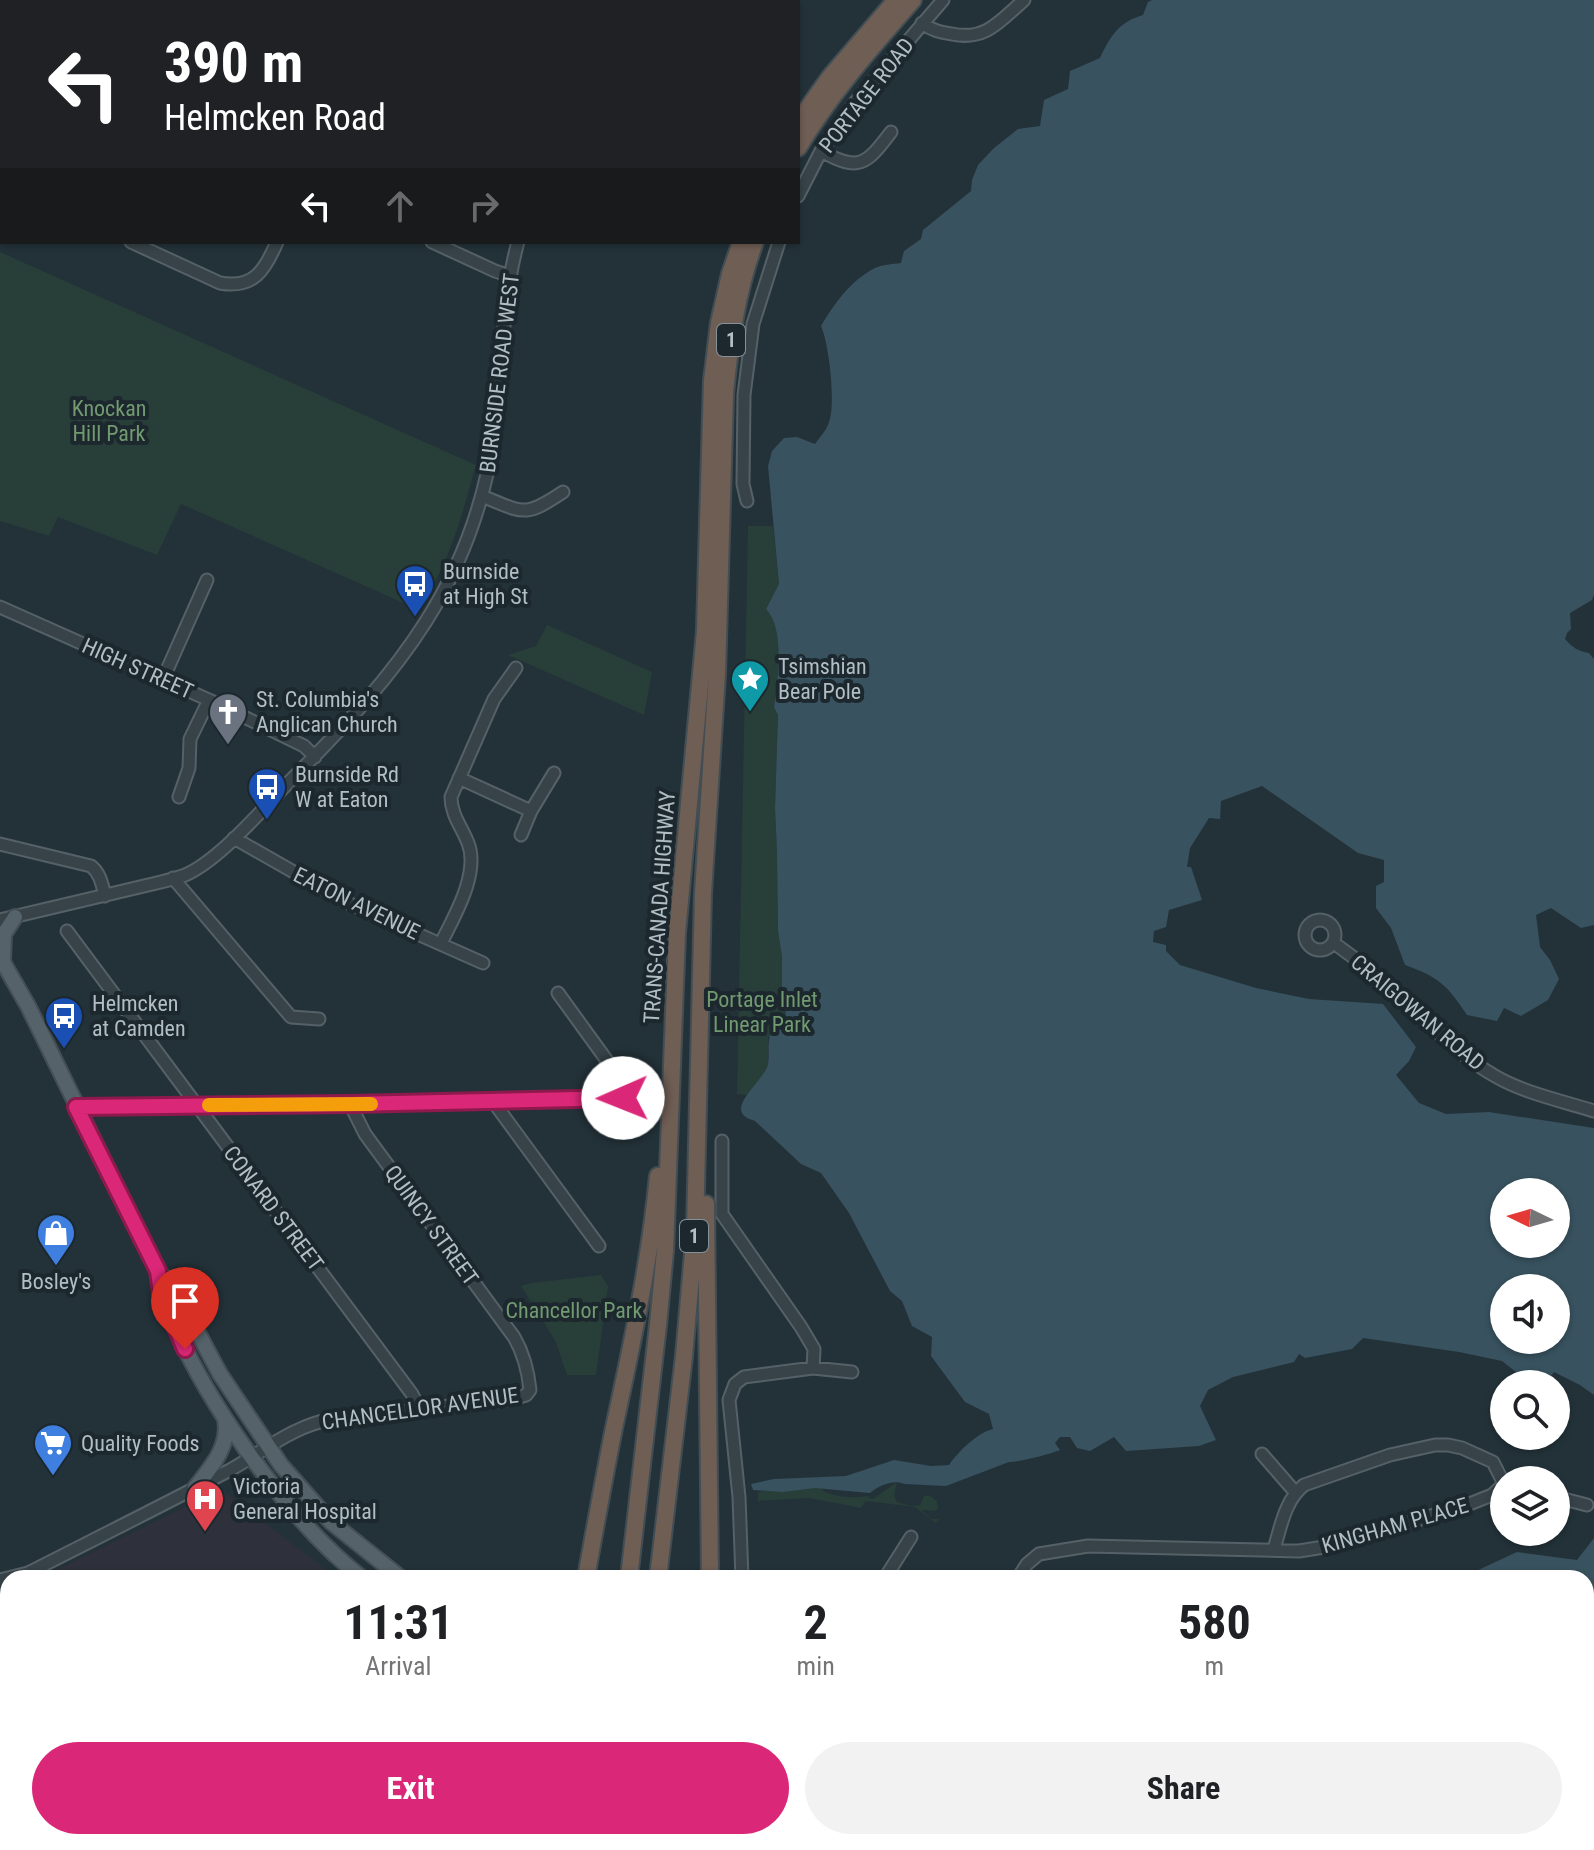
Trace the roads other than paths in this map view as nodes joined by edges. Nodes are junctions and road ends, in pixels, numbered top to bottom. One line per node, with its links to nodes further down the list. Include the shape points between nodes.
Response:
1 (896, 0): 6 (highway)
2 (913, 0): 8 (highway, via 847,77)
3 (943, 0): 5 (street, PORTAGE ROAD)
4 (1024, 0): 5 (street, via 987,32 968,37 933,31)
5 (922, 23): 9 (street, PORTAGE ROAD)
6 (800, 119)
7 (891, 132): 9 (street, via 874,156 857,164)
8 (800, 145)
9 (821, 151): 10 (street, PORTAGE ROAD)
10 (800, 192)
11 (135, 244): 12 (street, via 232,285 259,274)
12 (276, 244)
13 (437, 244): 18 (street)
14 (518, 244): 18 (street, BURNSIDE ROAD WEST)
15 (740, 244): 44 (highway, TRANS-CANADA HIGHWAY / 1, via 715,354 705,631)
16 (754, 244): 36 (highway, TRANS-CANADA HIGHWAY / 1, via 738,301 725,393)
17 (778, 244): 21 (street, via 753,324 744,395)
18 (510, 276): 20 (street, BURNSIDE ROAD WEST, via 495,429)
19 (563, 492): 20 (street, via 528,511)
20 (482, 496): 27 (street, BURNSIDE ROAD WEST, via 458,565 431,616 382,682)
21 (747, 501)
22 (207, 580): 25 (street)
23 (0, 607): 25 (street, HIGH STREET)
24 (516, 668): 29 (street, via 494,699)
25 (163, 679): 26 (street, HIGH STREET)
26 (209, 700): 27 (street, HIGH STREET, via 304,746); 30 (street, via 190,739 189,768)
27 (315, 757): 33 (street, BURNSIDE ROAD WEST)
28 (554, 773): 31 (street)
29 (459, 778): 31 (street); 40 (street, via 451,805 471,860 457,911)
30 (179, 797)
31 (531, 811): 32 (street)
32 (521, 835)
33 (234, 838): 35 (street, BURNSIDE ROAD WEST, via 195,870); 40 (street, EATON AVENUE, via 348,903)
34 (0, 844): 37 (street, via 91,866)
35 (173, 878): 37 (street, BURNSIDE ROAD WEST); 46 (street, via 291,1017)
36 (703, 893): 76 (highway, TRANS-CANADA HIGHWAY / 1, via 695,1230); 77 (highway, via 710,932)
37 (105, 896): 38 (street, BURNSIDE ROAD WEST)
38 (8, 918): 42 (main road)
39 (67, 931): 49 (street, CONARD STREET)
40 (441, 943): 43 (street, EATON AVENUE)
41 (1334, 943): 51 (street, CRAIGOWAN ROAD, via 1459,1052 1496,1077)
42 (2, 960): 50 (main road)
43 (483, 963)
44 (675, 968): 74 (highway, via 664,1026 655,1213); 75 (highway, TRANS-CANADA HIGHWAY / 1, via 665,1251)
45 (558, 993): 47 (street, via 621,1080 623,1098)
46 (319, 1019)
47 (492, 1100): 48 (street); 53 (street)
48 (350, 1104): 49 (street); 57 (street, QUINCY STREET, via 365,1134 514,1337 528,1369)
49 (197, 1105): 50 (street); 58 (street, CONARD STREET)
50 (76, 1107): 54 (main road)
51 (1594, 1111)
52 (722, 1141): 55 (street, via 722,1214 814,1349)
53 (599, 1246)
54 (158, 1271): 59 (main road, via 161,1293); 60 (main road, via 174,1288 207,1352)
55 (813, 1368): 56 (street); 78 (street, via 744,1377 729,1400)
56 (852, 1372)
57 (530, 1390): 58 (street, CHANCELLOR AVENUE, via 513,1399)
58 (420, 1410): 60 (street, CHANCELLOR AVENUE, via 321,1421)
59 (224, 1418): 62 (main road); 64 (main road, via 223,1447)
60 (268, 1447): 62 (street, CHANCELLOR AVENUE); 73 (main road, via 331,1522)
61 (1262, 1454): 65 (street)
62 (251, 1457): 64 (street, CHANCELLOR AVENUE); 72 (main road, via 295,1514)
63 (1495, 1466): 65 (street, KINGHAM PLACE, via 1462,1448 1435,1445 1338,1472)
64 (195, 1488): 71 (street, CHANCELLOR AVENUE)
65 (1295, 1492): 70 (street)
66 (1490, 1496): 70 (street, KINGHAM PLACE, via 1324,1547)
67 (1570, 1501): 68 (street)
68 (1587, 1505)
69 (911, 1537): 79 (street)
70 (1274, 1549): 80 (street, KINGHAM PLACE, via 1088,1546 1039,1554)
71 (37, 1570)
72 (352, 1570)
73 (391, 1570)
74 (585, 1570)
75 (630, 1570)
76 (659, 1570)
77 (710, 1570)
78 (742, 1570)
79 (890, 1570)
80 (1023, 1570)

